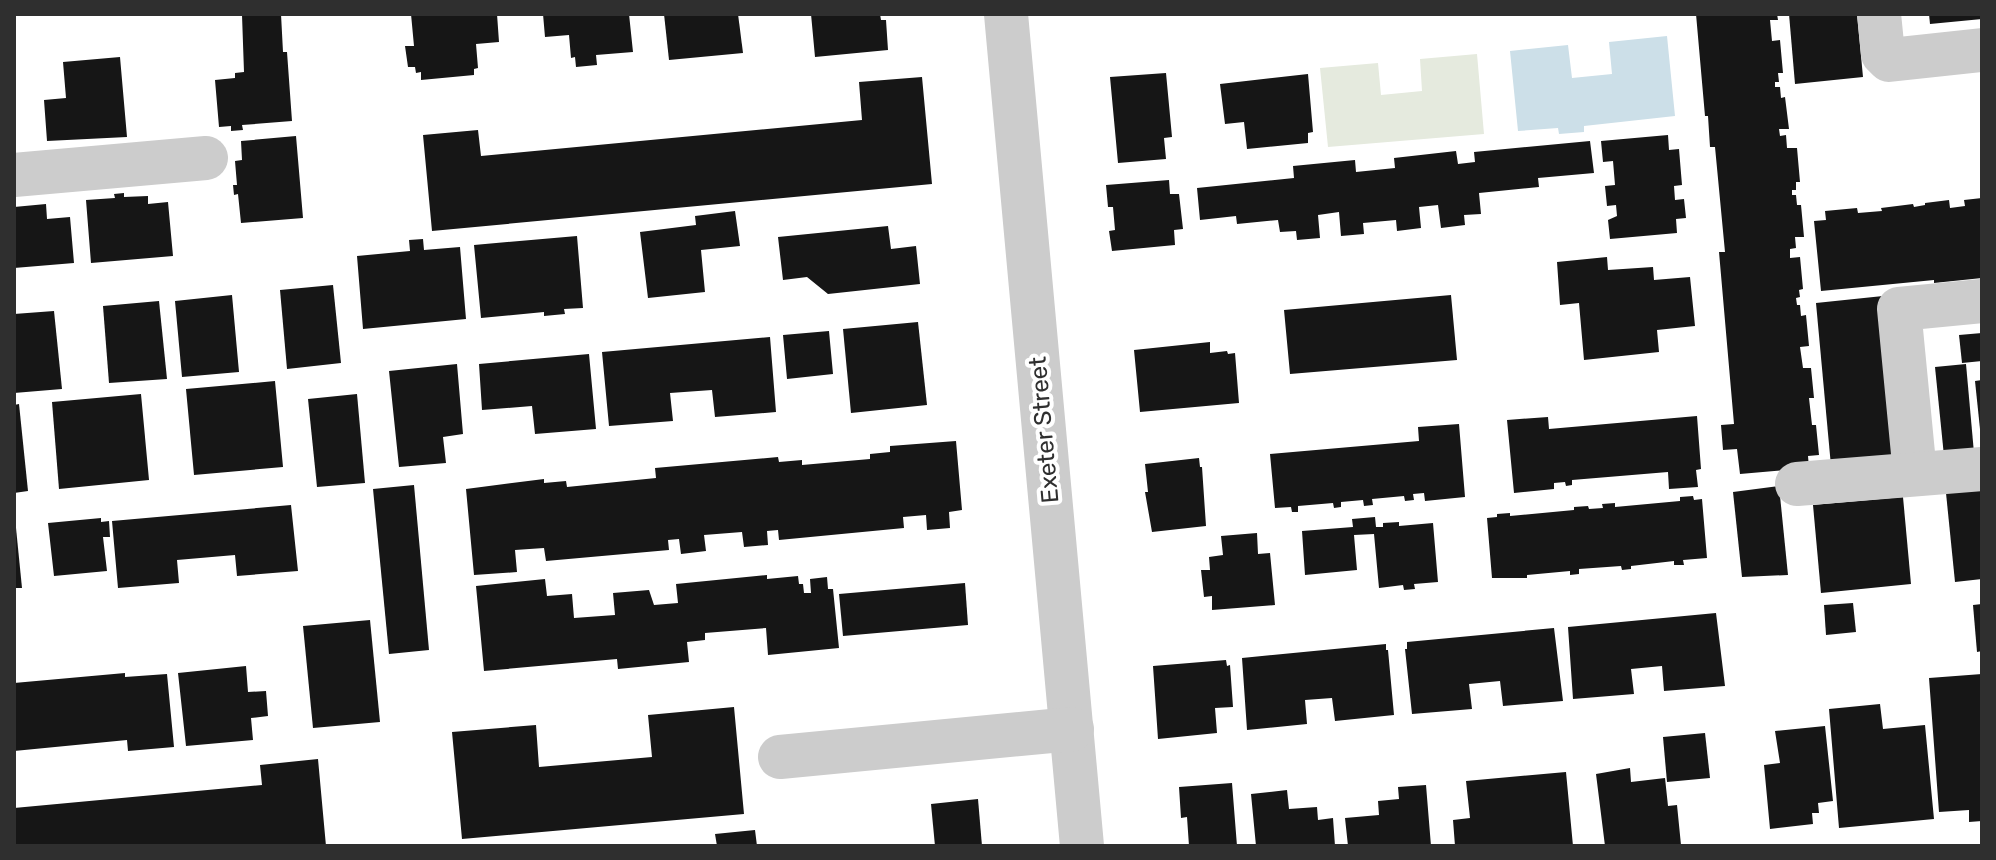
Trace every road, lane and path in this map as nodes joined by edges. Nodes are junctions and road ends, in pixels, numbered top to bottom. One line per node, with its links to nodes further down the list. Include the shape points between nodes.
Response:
1 (1006, 14): 10 (street, Exeter Street)
2 (1879, 14): 3 (street, via 1883,54 1889,60)
3 (1982, 50)
4 (206, 158): 5 (street)
5 (14, 175)
6 (1982, 301): 8 (street, via 1899,309)
7 (1982, 469): 8 (street)
8 (1915, 474): 9 (street)
9 (1797, 484)
10 (1072, 729): 11 (street); 12 (street, Exeter Street)
11 (780, 757)
12 (1082, 846)

